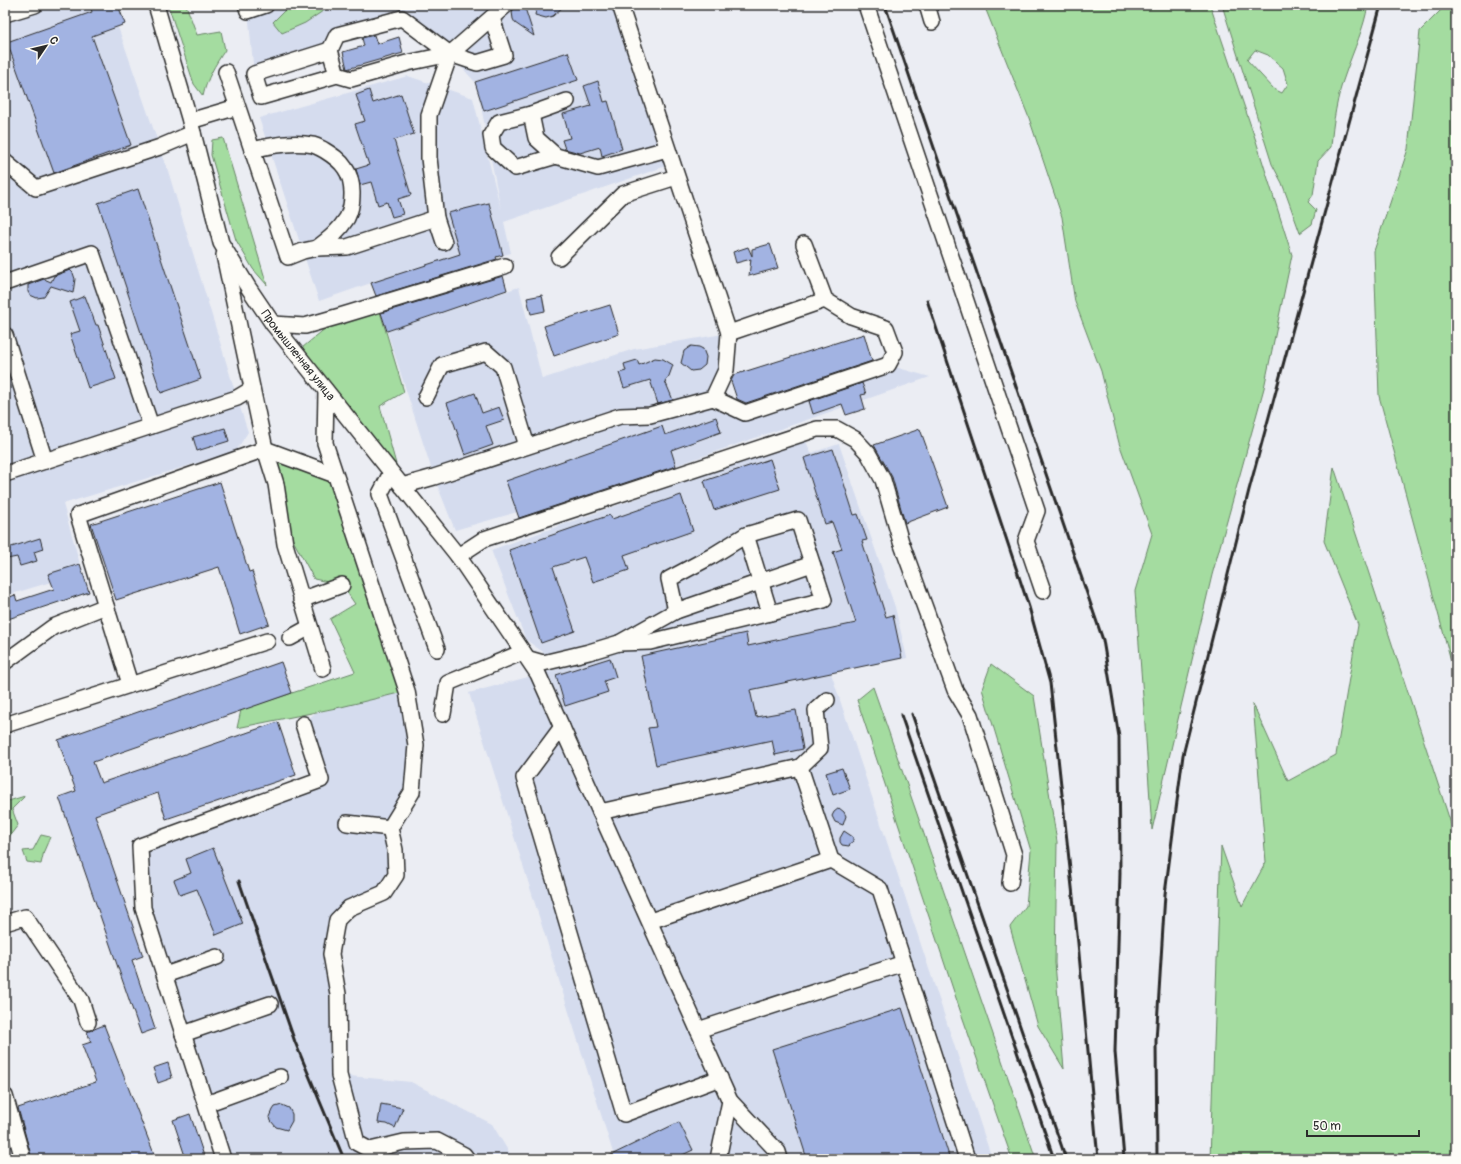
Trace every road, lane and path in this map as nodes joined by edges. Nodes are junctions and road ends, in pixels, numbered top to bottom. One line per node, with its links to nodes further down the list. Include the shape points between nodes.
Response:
1 (35, 5): 9 (street)
2 (156, 5): 19 (street, Промышленная улица)
3 (246, 5): 4 (street, via 248,11)
4 (266, 5)
5 (506, 5): 10 (street)
6 (620, 5): 20 (street)
7 (866, 5): 54 (street, via 1037,511 1026,541)
8 (926, 5): 11 (street)
9 (5, 14)
10 (492, 18): 13 (street); 13 (street, via 504,55 477,63)
11 (932, 22)
12 (330, 50): 13 (street, via 337,35 402,18); 15 (street); 15 (street, via 254,74 262,97)
13 (450, 54): 15 (street, via 351,79); 25 (street, via 429,115 429,158)
14 (226, 72): 17 (street)
15 (337, 75)
16 (567, 101): 18 (street)
17 (238, 107): 19 (street); 21 (street)
18 (531, 114): 22 (street, via 536,138); 22 (street, via 498,122 491,135 493,148 514,168)
19 (191, 127): 23 (street, via 160,147 36,188); 27 (street, Промышленная улица)
20 (667, 149): 22 (street, via 598,168); 24 (street)
21 (252, 150): 29 (street, via 288,257); 29 (street, via 293,143 314,145 333,155 346,168 351,181 352,199 347,217 334,235)
22 (556, 156)
23 (5, 162)
24 (676, 177): 30 (street, via 623,194); 35 (street)
25 (436, 218): 26 (street); 29 (street, via 347,247)
26 (444, 242)
27 (221, 243): 34 (street, Промышленная улица); 37 (street)
28 (804, 244): 33 (street)
29 (317, 248)
30 (559, 257)
31 (505, 266): 34 (street, via 305,326)
32 (5, 284): 41 (street, via 92,253)
33 (825, 300): 35 (street); 40 (street, via 852,316 886,328 895,352 888,365 745,413)
34 (273, 324): 38 (street, Промышленная улица)
35 (729, 333): 40 (street, via 726,370)
36 (5, 335): 44 (street)
37 (252, 389): 41 (street, via 237,398); 43 (street)
38 (326, 391): 45 (street, Промышленная улица); 47 (street, via 325,443)
39 (426, 397): 42 (street, via 442,364 486,352 503,367)
40 (713, 398): 42 (street, via 650,415 620,416)
41 (151, 426): 44 (street)
42 (527, 446): 48 (street)
43 (265, 449): 47 (street); 55 (street, via 276,484 285,544); 56 (street, via 78,515)
44 (45, 461): 46 (street)
45 (392, 473): 48 (street, Промышленная улица); 63 (street, via 380,494)
46 (5, 474)
47 (335, 474): 76 (street, via 407,692 416,745 412,792)
48 (402, 486): 50 (street, Промышленная улица)
49 (746, 535): 51 (street, via 798,520); 52 (street); 57 (street, via 669,579)
50 (458, 556): 64 (street, Промышленная улица); 78 (street, via 484,539 817,429 837,429 855,439 868,453 883,480 901,542 955,690 970,715 1014,855)
51 (812, 564): 52 (street); 58 (street, via 824,600)
52 (760, 582): 57 (street); 58 (street)
53 (342, 586): 55 (street)
54 (1044, 591)
55 (302, 600): 59 (street)
56 (106, 606): 65 (street, via 53,626); 67 (street)
57 (676, 611): 62 (street)
58 (770, 613): 62 (street, via 650,642)
59 (310, 627): 60 (street); 66 (street)
60 (290, 638)
61 (267, 640): 67 (street)
62 (619, 643): 64 (street, via 543,663)
63 (437, 649)
64 (526, 656): 69 (street, via 448,682); 72 (street, Промышленная улица, via 538,674)
65 (5, 662)
66 (322, 669)
67 (130, 684): 71 (street)
68 (827, 700): 73 (street, via 816,710 820,748)
69 (443, 714)
70 (303, 724): 83 (street, via 321,780 140,846 143,908)
71 (5, 726)
72 (562, 727): 74 (street, Промышленная улица); 89 (street, via 524,778 624,1114)
73 (800, 768): 74 (street); 77 (street)
74 (600, 812): 79 (street, Промышленная улица)
75 (347, 823): 76 (street)
76 (390, 828): 95 (street, via 395,850 396,875 384,893 349,908 337,920 331,954 338,994 339,1075 357,1143 370,1150 404,1142 437,1141)
77 (831, 860): 79 (street); 82 (street, via 880,889)
78 (1010, 882)
79 (650, 922): 86 (street, Промышленная улица)
80 (5, 923): 85 (street, via 25,917 81,1000)
81 (217, 957): 83 (street)
82 (904, 963): 86 (street); 98 (street)
83 (165, 975): 87 (street)
84 (270, 1004): 87 (street)
85 (88, 1022)
86 (698, 1030): 89 (street, Промышленная улица)
87 (183, 1034): 92 (street)
88 (280, 1077): 92 (street)
89 (720, 1078): 91 (street, Промышленная улица)
90 (5, 1096): 93 (street)
91 (730, 1101): 96 (street); 97 (street, Промышленная улица, via 778,1152)
92 (206, 1104): 94 (street)
93 (23, 1159)
94 (223, 1159)
95 (467, 1159)
96 (718, 1159)
97 (780, 1159)
98 (967, 1159)

